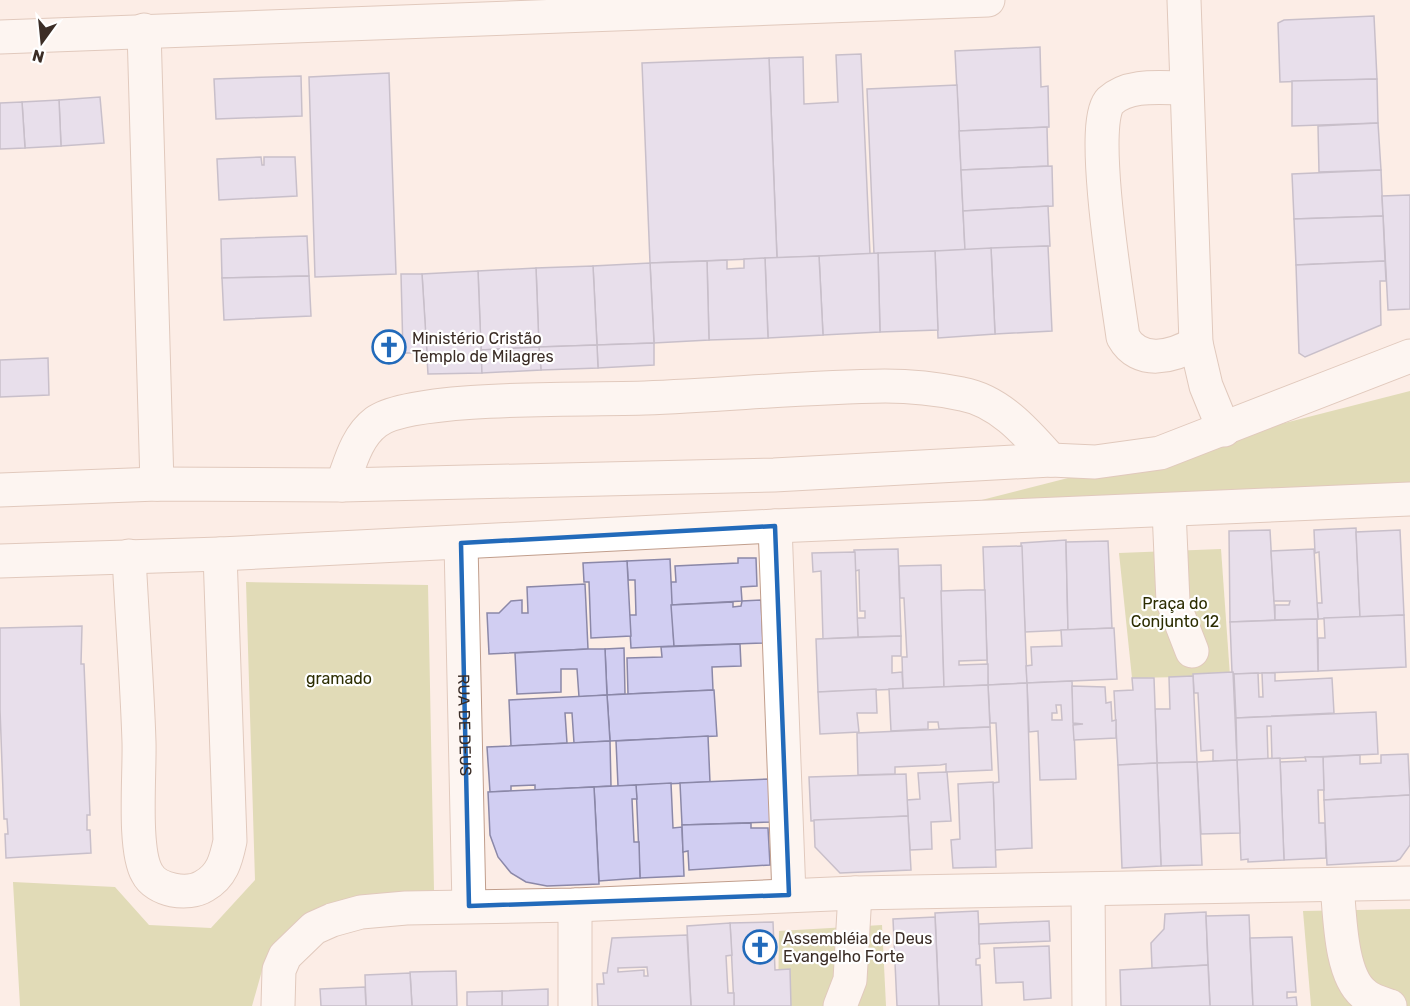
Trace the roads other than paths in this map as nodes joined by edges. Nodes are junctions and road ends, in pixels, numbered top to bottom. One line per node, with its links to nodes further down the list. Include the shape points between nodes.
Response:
1 (988, 0): 3 (street)
2 (1184, 0): 5 (street)
3 (144, 30): 4 (street); 10 (street)
4 (0, 37)
5 (1186, 88): 6 (street); 6 (street, via 1139,88 1111,101 1104,111 1102,151 1123,337 1129,347 1148,356 1170,356)
6 (1196, 343): 8 (street, via 1206,386)
7 (1410, 356): 8 (street)
8 (1224, 430): 9 (street, via 1160,453 1095,462)
9 (1051, 460): 11 (street, via 774,475); 11 (street, via 1014,421 994,407 964,394 888,386 480,402 396,413 376,422 361,439)
10 (157, 484): 11 (street); 12 (street)
11 (342, 485)
12 (0, 490)
13 (1410, 499): 14 (street)
14 (1169, 510): 15 (street); 20 (street, via 1173,602)
15 (775, 526): 16 (street); 25 (street)
16 (461, 543): 17 (street); 27 (street, RUA DE DEUS)
17 (220, 554): 18 (street); 18 (street, via 230,841 220,872 211,882 199,890 181,891 156,883 147,874 140,850 139,743)
18 (129, 556): 19 (street)
19 (0, 561)
20 (1192, 651)
21 (1410, 883): 22 (street)
22 (1337, 885): 23 (street); 32 (street, via 1345,950 1355,986 1365,996)
23 (1088, 890): 24 (street); 31 (street)
24 (855, 893): 25 (street); 30 (street, via 850,980)
25 (789, 895): 26 (street)
26 (575, 905): 27 (street); 29 (street)
27 (469, 906): 28 (street, via 361,912 314,928 285,956 279,970)
28 (278, 1006)
29 (575, 1006)
30 (840, 1006)
31 (1089, 1006)
32 (1390, 1006)

